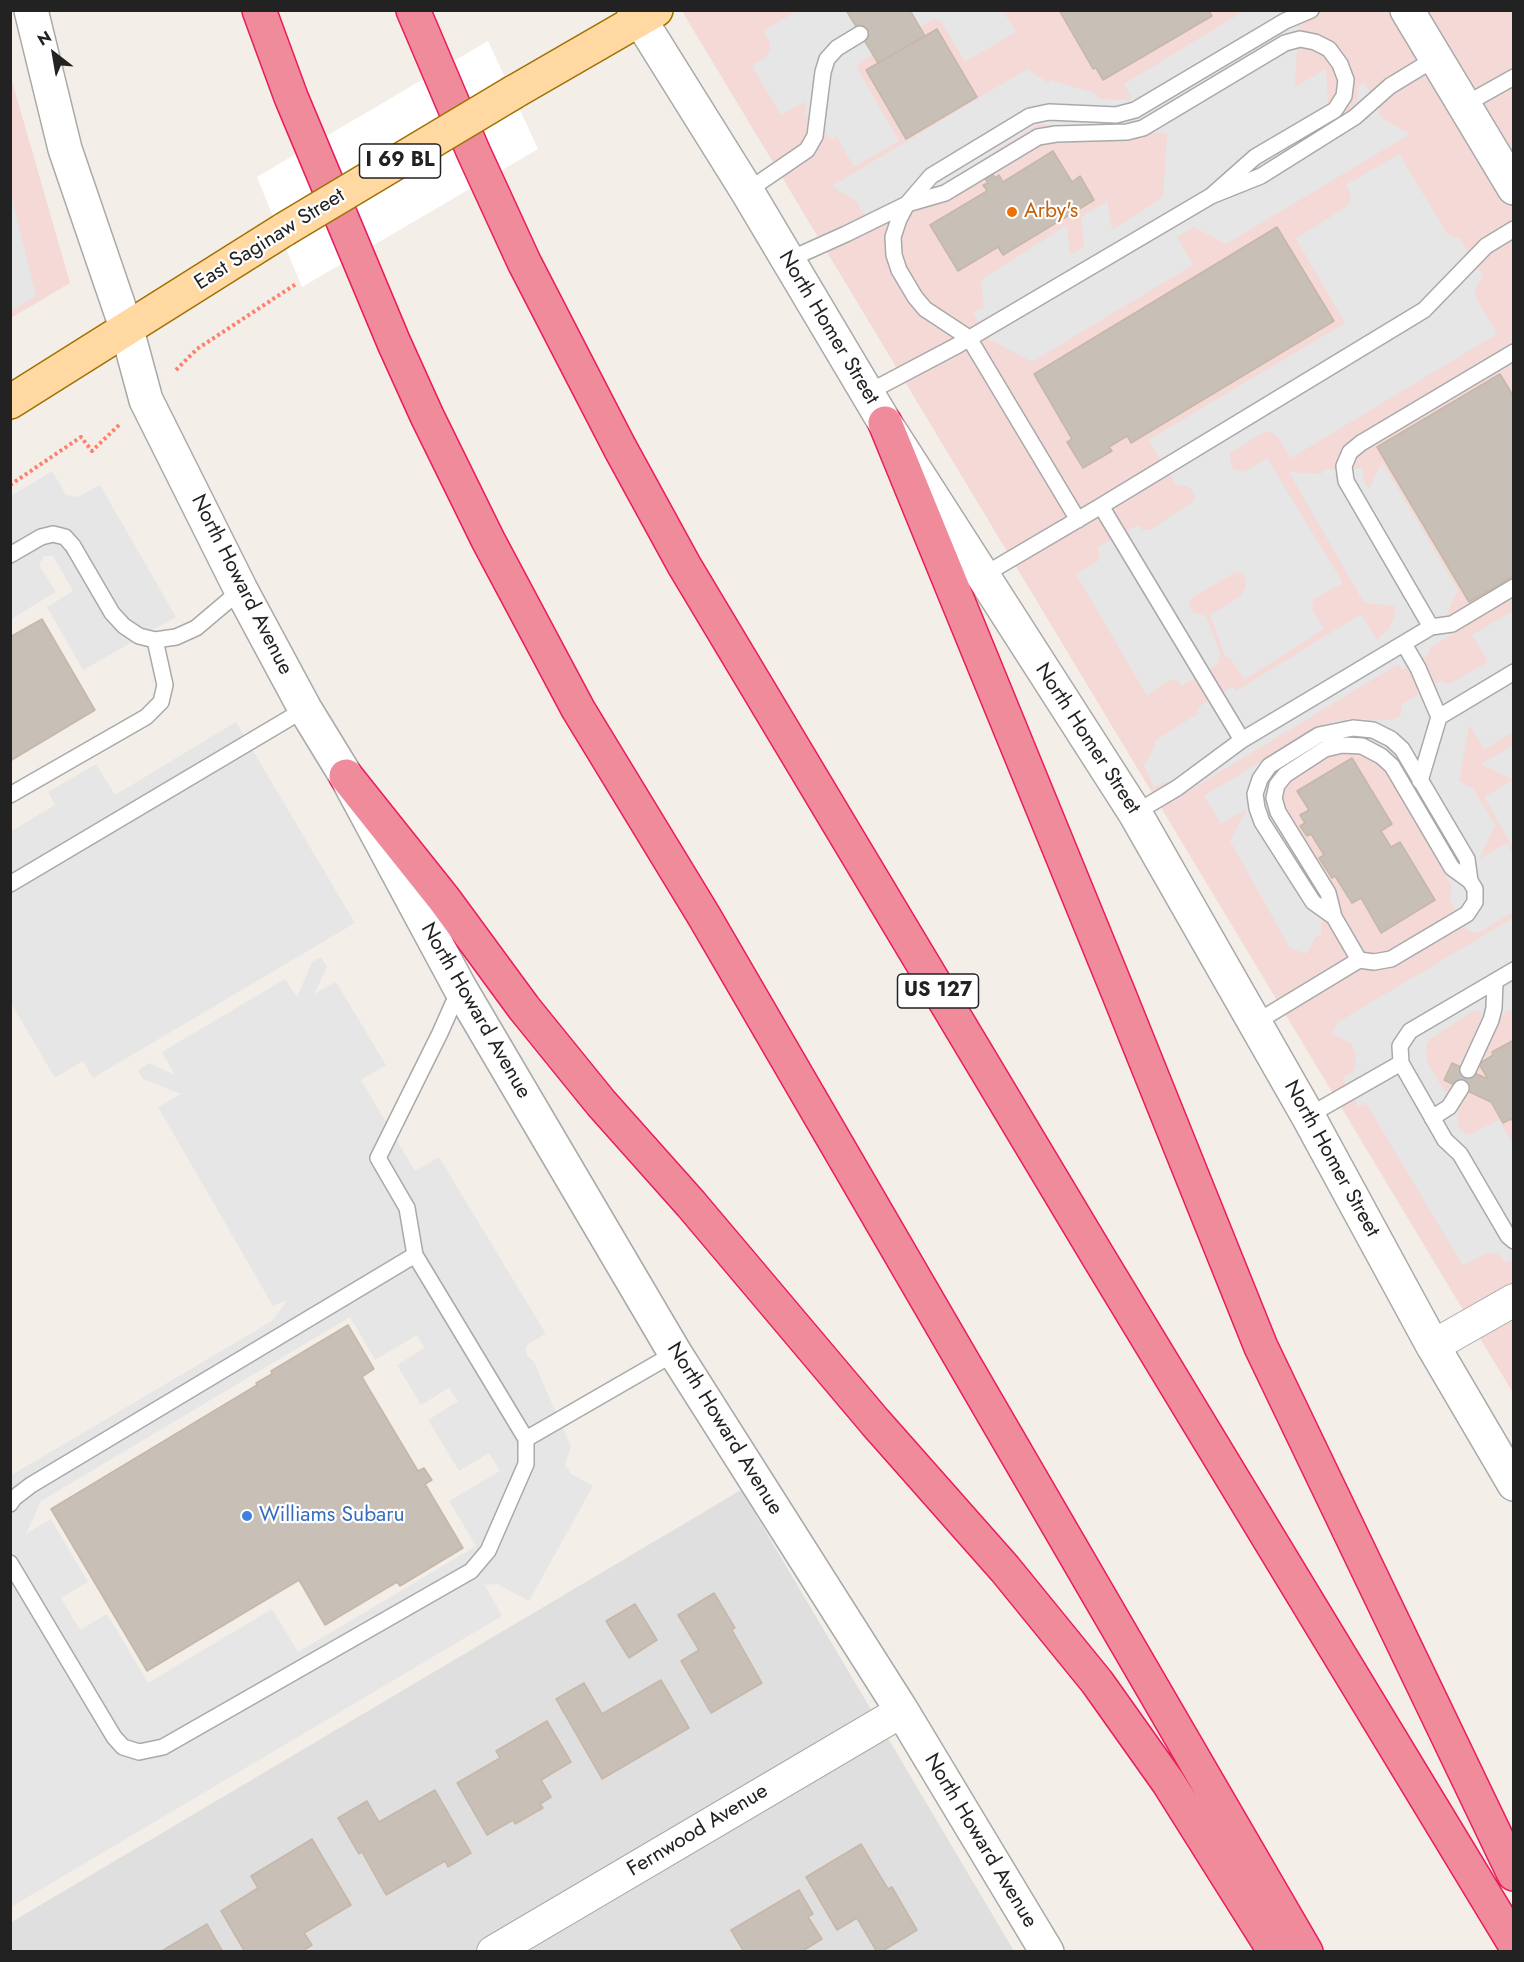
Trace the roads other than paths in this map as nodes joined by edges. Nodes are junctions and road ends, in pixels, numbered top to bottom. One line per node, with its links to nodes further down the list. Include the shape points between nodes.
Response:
1 (31, 10): 17 (street, North Howard Avenue, via 66,149)
2 (259, 10): 68 (highway, via 296,108 427,417 578,709 716,937)
3 (414, 10): 64 (highway, US 127, via 524,262 684,566)
4 (1311, 10): 14 (lane, via 1285,21 1135,110 1116,115 1049,112 1030,117 931,176)
5 (1407, 10): 8 (street)
6 (643, 14): 12 (street, North Homer Street); 17 (main road, East Saginaw Street / I 69 BL, bridge, via 285,229)
7 (860, 34): 12 (lane, via 827,59 814,136 807,150)
8 (1436, 58): 10 (street); 13 (lane, via 1390,86 1355,117 1261,176)
9 (1514, 77): 10 (lane)
10 (1464, 105): 11 (street)
11 (1514, 188)
12 (747, 191): 16 (street, North Homer Street)
13 (1210, 196): 14 (lane, via 1254,158 1335,110 1344,96 1346,80 1341,64 1329,49 1300,39 1285,44 1143,128 1038,137 945,193); 18 (lane)
14 (907, 204): 16 (lane); 18 (lane, via 893,237 899,270 925,309)
15 (1514, 230): 23 (lane, via 1486,246 1424,310)
16 (788, 260): 20 (street, North Homer Street)
17 (127, 330): 21 (main road, East Saginaw Street / I 69 BL); 28 (street, North Howard Avenue, via 146,400)
18 (969, 338): 20 (lane); 24 (lane)
19 (1514, 352): 29 (lane, via 1360,443 1350,452 1344,466 1346,481)
20 (867, 393): 22 (street, North Homer Street)
21 (10, 402)
22 (885, 423): 26 (street, North Homer Street); 63 (highway, via 1261,1347)
23 (1101, 506): 24 (lane); 35 (lane)
24 (1078, 520): 26 (lane)
25 (10, 555): 30 (lane, via 41,537 64,537 112,613 139,636)
26 (982, 576): 39 (street, North Homer Street)
27 (1514, 587): 29 (lane, via 1452,624)
28 (241, 590): 30 (lane, via 196,628 176,637); 33 (street, North Howard Avenue)
29 (1431, 627): 31 (lane)
30 (155, 640): 38 (lane, via 165,685 161,702 146,717)
31 (1404, 644): 34 (lane); 35 (lane)
32 (1514, 672): 34 (lane)
33 (305, 709): 36 (street, North Howard Avenue); 41 (lane)
34 (1438, 717): 37 (lane)
35 (1242, 740): 39 (lane, via 1177,788)
36 (346, 776): 46 (street, North Howard Avenue); 67 (highway, via 601,1103 1005,1569 1097,1682 1168,1782)
37 (1420, 781): 40 (lane, via 1467,859); 42 (lane, via 1402,749 1391,739 1373,730 1353,728 1319,735 1269,766 1260,778 1255,794 1262,822 1312,902)
38 (10, 795)
39 (1135, 813): 47 (street, North Homer Street)
40 (1470, 881): 42 (lane, via 1452,868 1392,766 1362,746 1325,749 1285,774 1274,798 1278,812 1328,893); 43 (lane, via 1475,889 1475,902 1467,914 1391,958)
41 (10, 884)
42 (1334, 917): 43 (lane)
43 (1359, 960): 47 (lane)
44 (1514, 970): 45 (lane)
45 (1495, 981): 48 (lane, via 1410,1031 1400,1046); 49 (lane, via 1491,1020)
46 (460, 988): 54 (lane, via 378,1158 407,1208); 57 (street, North Howard Avenue)
47 (1255, 1023): 51 (street, North Homer Street)
48 (1401, 1063): 51 (lane); 52 (lane)
49 (1468, 1070)
50 (1461, 1088): 52 (lane, via 1449,1107)
51 (1308, 1116): 56 (street, North Homer Street)
52 (1432, 1118): 53 (lane, via 1445,1140 1460,1154)
53 (1514, 1241)
54 (416, 1255): 58 (lane); 60 (lane, via 31,1485)
55 (1514, 1300): 56 (street)
56 (1433, 1346): 59 (street, North Homer Street)
57 (675, 1353): 58 (lane); 62 (street, North Howard Avenue)
58 (526, 1439): 61 (lane, via 526,1464 488,1551 471,1571 163,1747 139,1752 123,1747 114,1737)
59 (1514, 1484)
60 (10, 1504)
61 (10, 1563)
62 (902, 1711): 65 (street, Fernwood Avenue); 66 (street, North Howard Avenue)
63 (1514, 1874)
64 (1514, 1943)
65 (493, 1952)
66 (1047, 1952)
67 (1275, 1952)
68 (1306, 1952)

